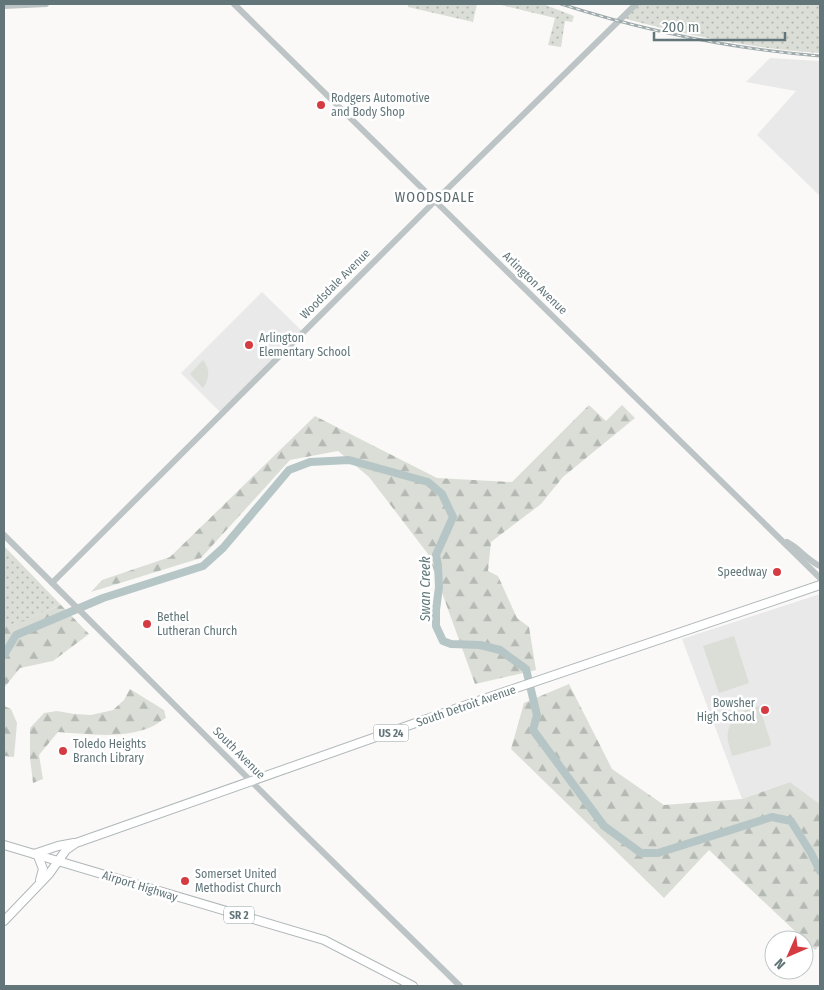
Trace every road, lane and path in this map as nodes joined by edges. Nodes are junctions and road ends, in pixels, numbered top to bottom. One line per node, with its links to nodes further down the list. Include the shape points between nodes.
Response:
1 (46, 4): 4 (street)
2 (234, 4): 5 (street, Arlington Avenue)
3 (636, 4): 5 (street, Woodsdale Avenue)
4 (4, 6)
5 (434, 201): 7 (street, Arlington Avenue); 10 (street, Woodsdale Avenue)
6 (4, 535): 10 (street, South Avenue)
7 (781, 539): 8 (street); 9 (street, Arlington Avenue)
8 (820, 566)
9 (820, 578)
10 (52, 583): 12 (street, South Avenue)
11 (820, 585): 12 (main road, South Detroit Avenue / US 24)
12 (251, 782): 13 (main road, South Detroit Avenue / US 24); 20 (street, South Avenue)
13 (76, 843): 15 (main road); 16 (main road, US 24)
14 (4, 845): 15 (main road, Airport Highway / SR 2)
15 (36, 855): 16 (main road, Airport Highway / SR 2); 17 (main road, via 44,869)
16 (58, 861): 17 (main road, US 24); 19 (main road, Airport Highway / SR 2, via 324,940)
17 (36, 888): 18 (main road, US 24)
18 (4, 921)
19 (414, 986)
20 (460, 986)

